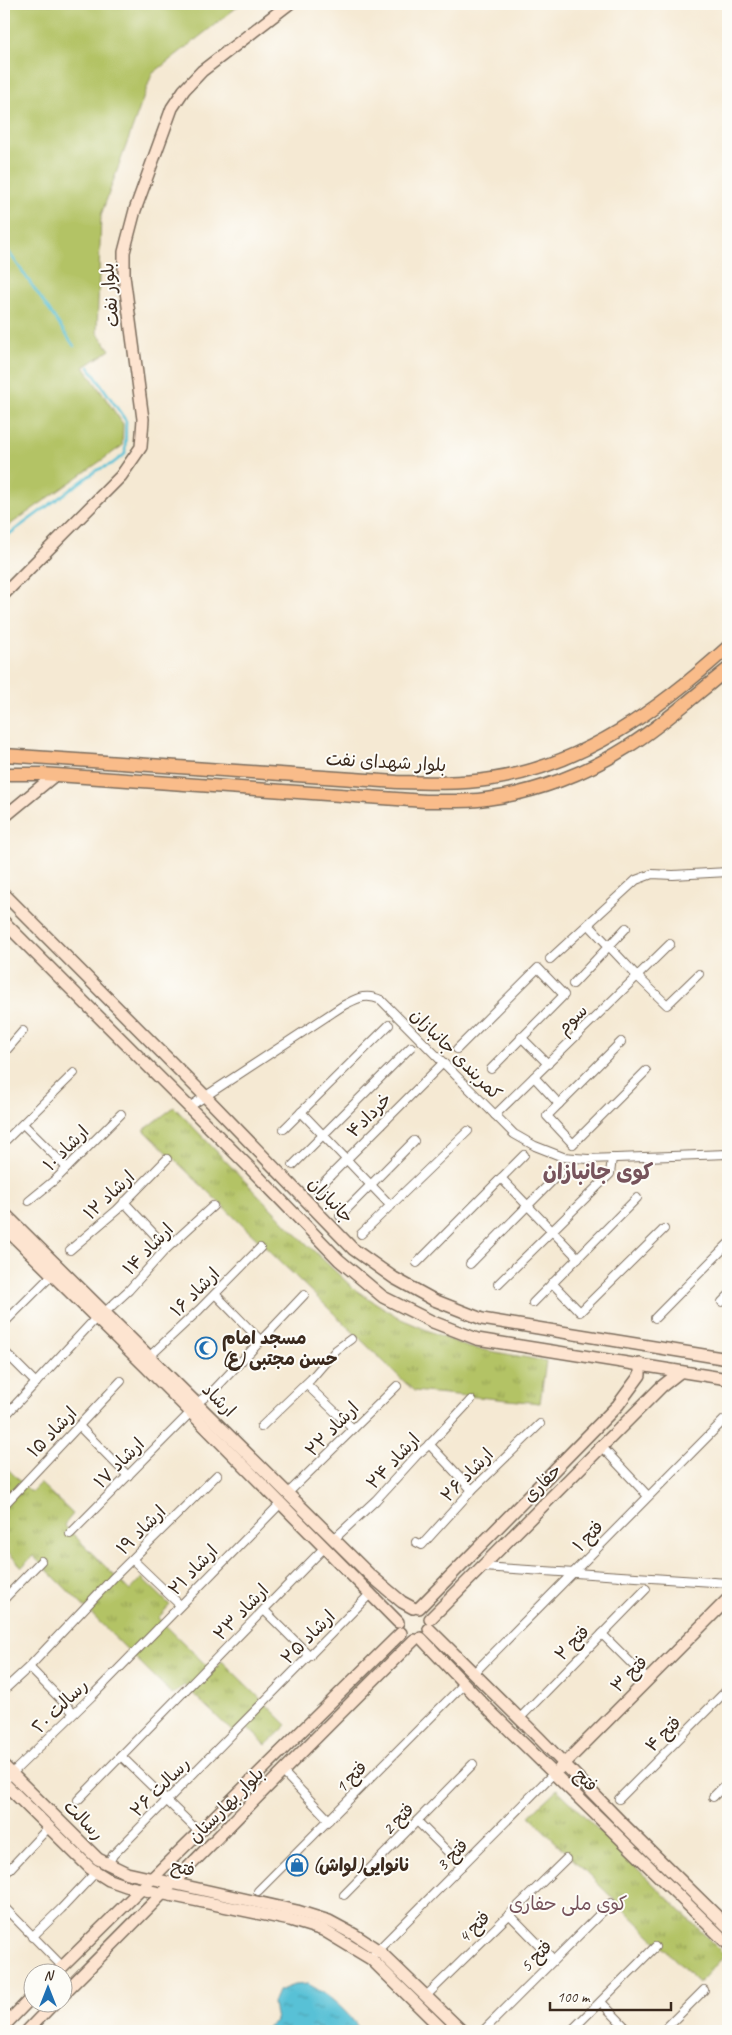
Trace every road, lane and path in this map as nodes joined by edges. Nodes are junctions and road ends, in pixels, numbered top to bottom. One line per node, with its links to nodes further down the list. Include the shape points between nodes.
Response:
1 (289, 4): 2 (street, بلوار نفت, via 202,71 172,108 135,210 124,252 124,276 143,419 142,446 121,476)
2 (5, 594)
3 (728, 646): 5 (main road, بلوار شهدای نفت, via 641,718 597,745 538,768 494,779 449,783 397,782)
4 (728, 669): 7 (main road, بلوار شهدای نفت, via 660,724 604,760 535,788 486,799 406,800)
5 (4, 754)
6 (4, 774): 7 (main road, بلوار شهدای نفت)
7 (55, 775): 8 (street)
8 (4, 817)
9 (728, 872): 12 (street, via 652,874 636,880)
10 (4, 894): 33 (street, جانبازان)
11 (4, 922): 35 (street, جانبازان)
12 (589, 925): 15 (street); 16 (street)
13 (626, 928): 15 (street)
14 (670, 944): 18 (street, سوم)
15 (608, 946): 18 (street); 19 (street)
16 (550, 959)
17 (699, 974): 18 (street, via 667,1005)
18 (637, 976): 28 (street, سوم)
19 (573, 984)
20 (389, 1025): 36 (street)
21 (23, 1031): 26 (street)
22 (521, 1037): 25 (street, via 564,995 538,968); 28 (street); 29 (street)
23 (621, 1042): 34 (street)
24 (410, 1047): 42 (street)
25 (458, 1049)
26 (4, 1052)
27 (443, 1062): 33 (street, کمربندی جانبازان, via 380,1000 374,996 362,996); 38 (street, کمربندی جانبازان); 49 (street, خرداد۴)
28 (548, 1064): 32 (street, سوم)
29 (491, 1069)
30 (646, 1071): 34 (street, via 573,1144 547,1116)
31 (74, 1074): 39 (street)
32 (534, 1077): 34 (street); 38 (street, سوم)
33 (205, 1096): 35 (street, کمربندی جانبازان); 85 (street, جانبازان, via 353,1249 394,1278 434,1300 482,1318)
34 (559, 1104)
35 (188, 1107): 88 (street, جانبازان, via 339,1260 383,1297 477,1339)
36 (301, 1112): 40 (street); 42 (street)
37 (121, 1114): 51 (street, ارشاد ۱۰)
38 (495, 1115): 47 (street, کمربندی جانبازان, via 514,1134 563,1157)
39 (23, 1124): 44 (street); 51 (street)
40 (284, 1129)
41 (468, 1131): 60 (street)
42 (323, 1135): 49 (street); 50 (street)
43 (414, 1141): 54 (street)
44 (4, 1142)
45 (728, 1154): 47 (street, کمربندی جانبازان)
46 (524, 1155): 53 (street)
47 (612, 1158): 66 (street, via 610,1174)
48 (168, 1159): 58 (street, ارشاد ۱۲)
49 (347, 1159): 54 (street); 55 (street, خرداد۴)
50 (293, 1165)
51 (66, 1168): 57 (street, ارشاد ۱۰)
52 (561, 1172): 61 (street)
53 (501, 1178): 61 (street); 73 (street)
54 (371, 1185): 60 (street); 63 (street)
55 (317, 1189)
56 (637, 1198): 72 (street)
57 (29, 1200)
58 (124, 1202): 69 (street); 71 (street, ارشاد ۱۲)
59 (213, 1206): 69 (street, ارشاد ۱۴)
60 (391, 1206): 67 (street)
61 (527, 1206): 66 (street); 74 (street)
62 (4, 1212): 78 (street, ارشاد)
63 (340, 1216)
64 (4, 1228): 75 (street, ارشاد)
65 (664, 1229): 76 (street, via 580,1312)
66 (552, 1231): 72 (street); 77 (street)
67 (362, 1234)
68 (728, 1244): 83 (street)
69 (168, 1248): 82 (street, ارشاد ۱۴, via 129,1290)
70 (260, 1248): 79 (street, ارشاد ۱۶)
71 (70, 1250)
72 (578, 1258): 76 (street)
73 (416, 1263)
74 (470, 1264)
75 (52, 1274): 78 (street, ارشاد); 84 (street)
76 (552, 1283): 81 (street)
77 (498, 1284)
78 (79, 1294): 82 (street, ارشاد)
79 (215, 1294): 86 (street); 90 (street, ارشاد ۱۶)
80 (304, 1295): 86 (street)
81 (533, 1303)
82 (100, 1315): 90 (street, ارشاد); 96 (street, ارشاد ۱۴); 97 (street, ارشاد)
83 (655, 1318)
84 (4, 1323)
85 (550, 1331): 88 (street); 91 (street, جانبازان)
86 (260, 1340): 101 (street, via 214,1390)
87 (351, 1340): 98 (street, via 336,1350)
88 (546, 1350): 92 (street, جانبازان)
89 (4, 1351): 96 (street)
90 (150, 1356): 97 (street, ارشاد)
91 (728, 1359)
92 (640, 1364): 93 (street, جانبازان); 130 (street, حفاری, via 640,1375 618,1404)
93 (680, 1372): 94 (street, جانبازان); 110 (street, حفاری)
94 (728, 1379)
95 (122, 1381): 106 (street, ارشاد ۱۵)
96 (36, 1383): 103 (street, ارشاد ۱۴)
97 (169, 1383): 101 (street, ارشاد); 102 (street, ارشاد)
98 (306, 1384): 107 (street); 108 (street)
99 (397, 1386): 108 (street, ارشاد ۲۲)
100 (471, 1400): 109 (street, ارشاد ۲۴)
101 (197, 1403): 115 (street, ارشاد)
102 (190, 1413): 112 (street, ارشاد ۱۷); 115 (street, ارشاد)
103 (4, 1417)
104 (724, 1420): 114 (street, فتح ۱)
105 (540, 1424): 113 (street, ارشاد ۲۶)
106 (79, 1426): 112 (street); 116 (street, ارشاد ۱۵)
107 (261, 1427)
108 (353, 1429): 115 (street, ارشاد ۲۲)
109 (429, 1444): 113 (street); 119 (street, ارشاد ۲۴)
110 (602, 1447): 114 (street); 122 (street, حفاری)
111 (218, 1475): 120 (street, ارشاد ۱۹)
112 (128, 1476): 117 (street, ارشاد ۱۷)
113 (472, 1490): 118 (street, ارشاد ۲۶, via 422,1545)
114 (648, 1496): 123 (street, فتح ۱)
115 (285, 1498): 119 (street, ارشاد); 129 (street, ارشاد ۲۱)
116 (4, 1504)
117 (70, 1534)
118 (416, 1542)
119 (330, 1543): 126 (street, ارشاد); 130 (street, ارشاد, via 402,1602); 131 (street, ارشاد ۲۳)
120 (133, 1560): 129 (street); 138 (street, ارشاد ۱۹)
121 (41, 1561): 127 (street)
122 (484, 1567): 123 (street); 132 (street, حفاری)
123 (574, 1573): 124 (street); 139 (street, فتح ۱)
124 (728, 1583)
125 (646, 1589): 134 (street, فتح ۲)
126 (371, 1593): 133 (street, ارشاد); 136 (street, ارشاد ۲۵)
127 (4, 1598)
128 (728, 1599): 140 (street, فتح ۳)
129 (180, 1605): 137 (street, ارشاد ۲۱)
130 (416, 1608): 132 (street, via 424,1610); 133 (street, via 403,1612)
131 (264, 1610): 136 (street); 147 (street, ارشاد ۲۳)
132 (430, 1624): 135 (street); 139 (street, فتح)
133 (400, 1627): 135 (street, via 409,1639); 161 (street, بلوار بهارستان)
134 (602, 1634): 140 (street); 145 (street, فتح ۲)
135 (418, 1639): 141 (street, فتح); 150 (street, بلوار بهارستان)
136 (310, 1656): 146 (street, ارشاد ۲۵)
137 (129, 1659): 144 (street, رسالت ٢٠)
138 (29, 1667): 142 (street, ارشاد ۱۹); 144 (street)
139 (474, 1674): 145 (street, فتح)
140 (648, 1680): 149 (street, فتح ۳)
141 (465, 1683): 151 (street, فتح); 158 (street, فتح 1)
142 (4, 1690)
143 (727, 1694): 155 (street, فتح ۴)
144 (74, 1713): 152 (street, رسالت ٢٠)
145 (520, 1718): 149 (street, فتح)
146 (235, 1732): 157 (street, رسالت ۲۶)
147 (120, 1757): 156 (street, ارشاد ۲۳); 157 (street)
148 (473, 1764): 159 (street, فتح 2)
149 (565, 1764): 151 (street, فتح ۳); 176 (street, فتح)
150 (283, 1772): 158 (street); 168 (street, بلوار بهارستان)
151 (554, 1773): 164 (street, فتح 3); 178 (street, فتح)
152 (6, 1776): 160 (street, رسالت); 163 (street, رسالت)
153 (728, 1782): 154 (street)
154 (713, 1797)
155 (619, 1799)
156 (78, 1800)
157 (167, 1801): 161 (street); 163 (street, رسالت ۲۶, via 113,1855)
158 (329, 1820): 170 (street, فتح 1)
159 (417, 1821): 164 (street); 172 (street, فتح 2)
160 (49, 1827): 165 (street, رسالت); 166 (street)
161 (199, 1832): 167 (street, بلوار بهارستان)
162 (566, 1859): 175 (street, فتح 4)
163 (108, 1865): 167 (street, رسالت)
164 (462, 1866): 180 (street, فتح 3)
165 (96, 1872): 169 (street, رسالت, via 109,1880); 177 (street)
166 (4, 1875)
167 (152, 1879): 168 (street, فتح); 169 (street, بلوار بهارستان)
168 (173, 1883): 171 (street, بلوار بهارستان); 180 (street, فتح, via 329,1921 355,1935)
169 (142, 1889): 171 (street, فتح); 183 (street, بلوار بهارستان)
170 (258, 1891)
171 (164, 1893): 180 (street, فتح, via 290,1920 323,1930); 184 (street, بلوار بهارستان)
172 (344, 1895)
173 (611, 1902): 181 (street, فتح 5)
174 (4, 1906): 177 (street)
175 (509, 1914): 181 (street); 186 (street, فتح 4)
176 (728, 1927)
177 (32, 1937): 182 (street)
178 (728, 1944)
179 (656, 1947): 187 (street)
180 (374, 1955): 186 (street, فتح); 192 (street, فتح)
181 (553, 1959): 194 (street, فتح 5)
182 (53, 1962)
183 (68, 1962)
184 (72, 1985)
185 (704, 1990): 197 (street)
186 (426, 1996): 193 (street, فتح)
187 (601, 2002): 195 (street); 196 (street)
188 (22, 2007): 190 (street)
189 (46, 2012): 191 (street)
190 (4, 2026)
191 (27, 2031)
192 (444, 2031)
193 (462, 2031)
194 (483, 2031)
195 (571, 2031)
196 (629, 2031)
197 (663, 2031)

